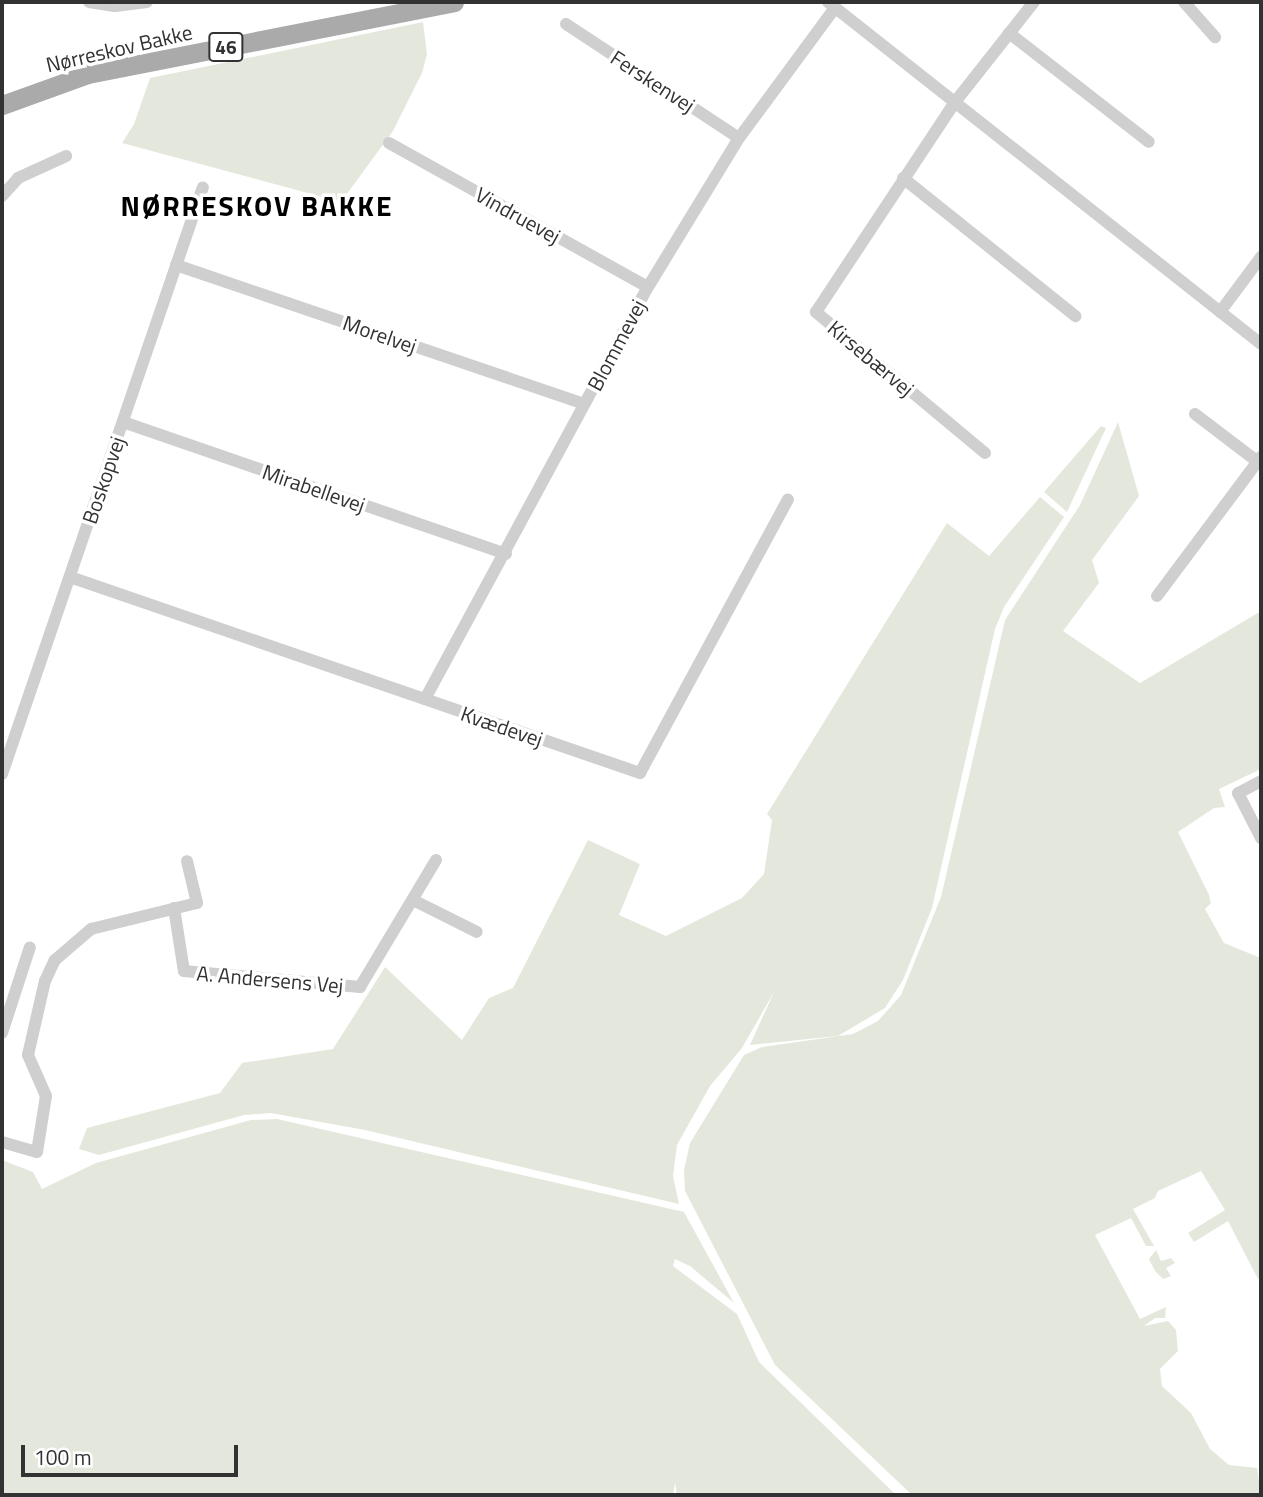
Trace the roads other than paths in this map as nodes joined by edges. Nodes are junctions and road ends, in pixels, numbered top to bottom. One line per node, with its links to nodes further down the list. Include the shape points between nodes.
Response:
1 (89, 2): 2 (street, via 116,6)
2 (147, 2)
3 (454, 2): 11 (main road, Nørreskov Bakke / 46, via 88,74)
4 (1034, 2): 8 (street, Kirsebærvej)
5 (1184, 2): 9 (street)
6 (831, 5): 10 (street); 12 (street, Blommevej)
7 (566, 24): 12 (street, Ferskenvej)
8 (1009, 33): 10 (street, Kirsebærvej); 13 (street)
9 (1215, 37)
10 (955, 102): 16 (street, Kirsebærvej); 22 (street)
11 (2, 105)
12 (739, 138): 21 (street, Blommevej)
13 (1149, 142)
14 (389, 143): 21 (street, Vindruevej)
15 (66, 156): 18 (street, via 18,178)
16 (903, 178): 23 (street); 28 (street, Kirsebærvej, via 816,312)
17 (203, 187): 20 (street, Boskopvej)
18 (2, 196)
19 (1261, 257): 22 (street)
20 (176, 265): 25 (street, Morelvej); 27 (street, Boskopvej)
21 (648, 287): 25 (street, Blommevej)
22 (1220, 312): 24 (street)
23 (1075, 316)
24 (1261, 344)
25 (584, 404): 31 (street, Blommevej)
26 (1195, 414): 29 (street)
27 (123, 422): 31 (street, Mirabellevej); 32 (street, Boskopvej)
28 (985, 453)
29 (1260, 460): 33 (street)
30 (788, 499): 34 (street, Kvædevej, via 640,773)
31 (506, 554): 34 (street, Blommevej)
32 (70, 577): 34 (street, Kvædevej); 35 (street, Boskopvej)
33 (1157, 596)
34 (425, 699)
35 (2, 774)
36 (1261, 780): 37 (street, via 1238,793)
37 (1261, 838)
38 (436, 860): 40 (street, A. Andersens Vej)
39 (187, 861): 41 (street, via 197,903)
40 (415, 901): 41 (street, A. Andersens Vej, via 360,987 184,971); 42 (street)
41 (174, 908): 45 (street, via 91,929 55,960 45,981 28,1055 46,1096 37,1152)
42 (478, 932)
43 (30, 947): 44 (street)
44 (2, 1033)
45 (2, 1142)

